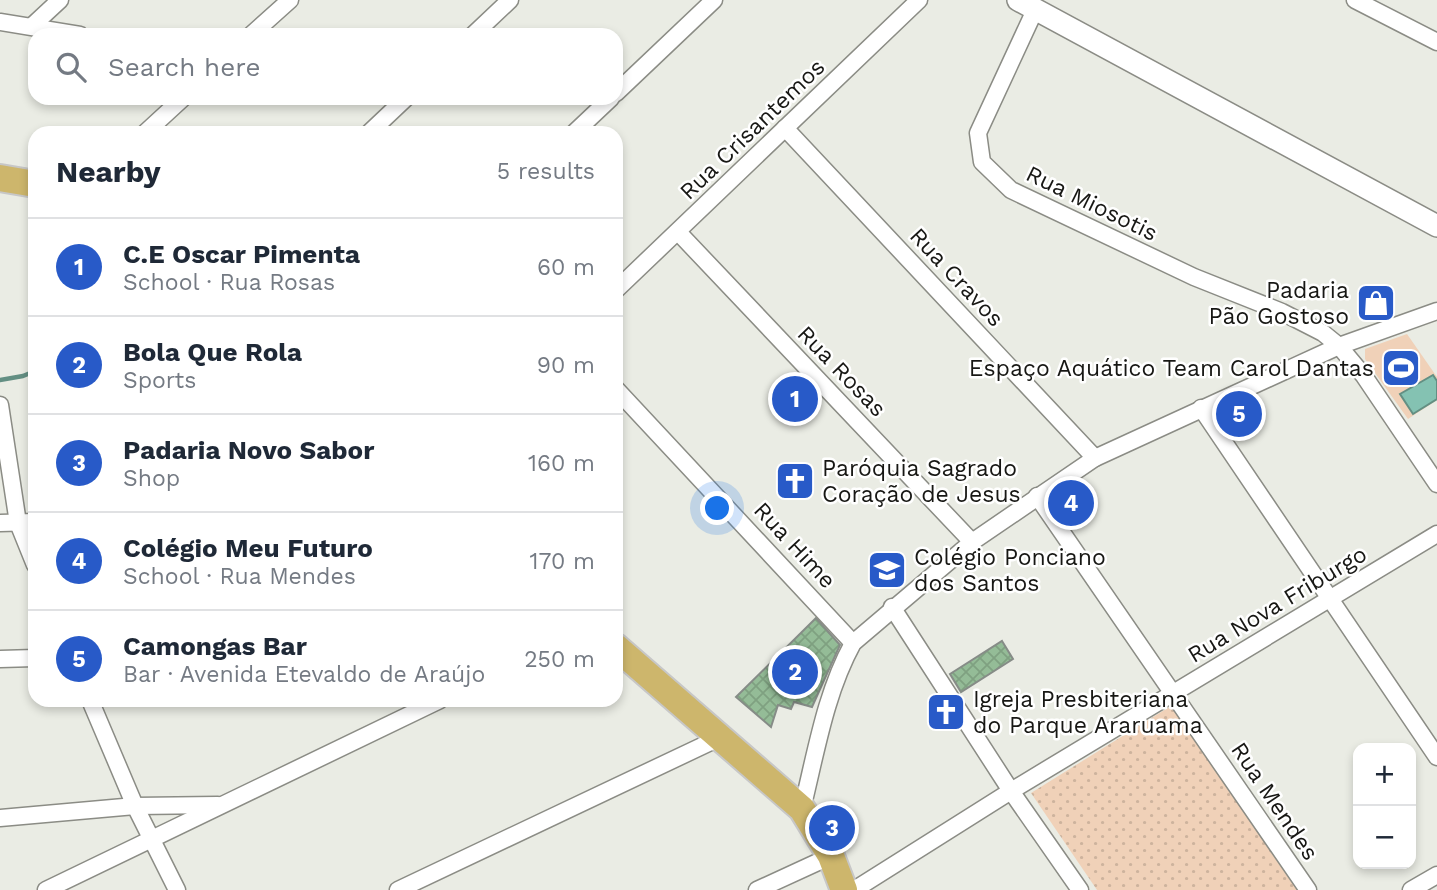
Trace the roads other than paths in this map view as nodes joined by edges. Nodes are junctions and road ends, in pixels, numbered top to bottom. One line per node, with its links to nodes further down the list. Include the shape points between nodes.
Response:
1 (60, 0): 9 (street)
2 (290, 0): 11 (street)
3 (510, 0): 12 (street)
4 (713, 0): 14 (street)
5 (919, 0): 21 (street, Rua Crisantemos)
6 (1356, 0): 13 (street)
7 (1027, 5): 24 (street); 28 (street, Rua Miosotis, via 978,133 982,162 994,176 1010,190 1194,277 1307,324)
8 (0, 22): 9 (street)
9 (32, 26): 10 (street)
10 (43, 28)
11 (259, 28)
12 (480, 28)
13 (1437, 42)
14 (623, 86)
15 (175, 105): 18 (street)
16 (399, 105): 19 (street)
17 (604, 105): 20 (street)
18 (153, 126)
19 (376, 126)
20 (581, 126)
21 (785, 128): 25 (street, Rua Crisantemos); 32 (street, Rua Cravos)
22 (0, 178): 23 (main road)
23 (28, 183)
24 (1437, 226)
25 (678, 232): 26 (street, Rua Crisantemos); 38 (street, Rua Rosas)
26 (623, 283)
27 (1437, 311): 28 (street)
28 (1339, 346): 31 (street); 33 (street, Rua Miosotis, via 1387,407)
29 (623, 396): 41 (street, Rua Hime)
30 (0, 405): 35 (street)
31 (1201, 408): 32 (street); 39 (street)
32 (1095, 458): 34 (street)
33 (1437, 484)
34 (1037, 496): 38 (street); 45 (street, Rua Mendes)
35 (27, 522): 36 (street)
36 (0, 523)
37 (1437, 534): 39 (street, Rua Nova Friburgo)
38 (972, 542): 40 (street)
39 (1331, 599): 45 (street, Rua Nova Friburgo); 49 (street)
40 (892, 607): 41 (street); 50 (street)
41 (853, 643): 53 (street, via 822,723)
42 (623, 653): 48 (main road)
43 (28, 658): 44 (street)
44 (0, 659)
45 (1172, 694): 50 (street, Rua Nova Friburgo); 65 (street, Rua Mendes)
46 (92, 707): 52 (street)
47 (426, 707): 51 (street)
48 (719, 738): 53 (main road); 60 (street)
49 (1437, 757)
50 (1011, 791): 63 (street, Rua Nova Friburgo); 64 (street)
51 (223, 805): 52 (street); 55 (street)
52 (135, 806): 54 (street); 55 (street)
53 (802, 810): 56 (main road)
54 (0, 818)
55 (152, 841): 58 (street); 59 (street)
56 (831, 856): 61 (street); 62 (main road)
57 (1437, 875): 66 (street)
58 (46, 890)
59 (177, 890)
60 (398, 890)
61 (757, 890)
62 (844, 890)
63 (854, 890)
64 (1080, 890)
65 (1308, 890)
66 (1411, 890)

